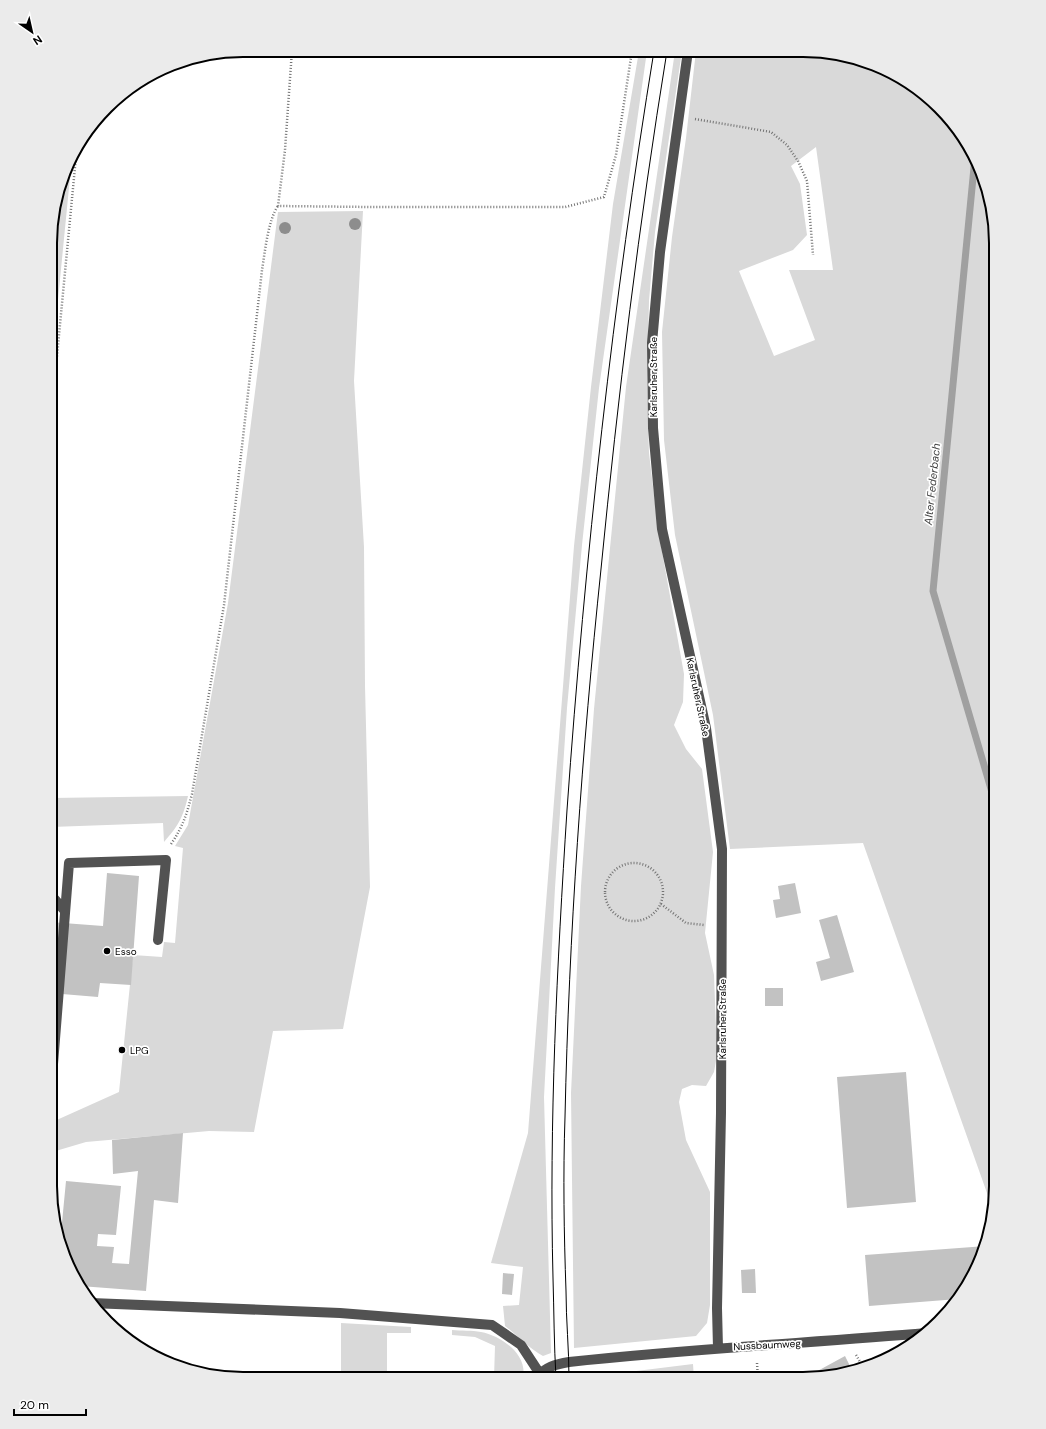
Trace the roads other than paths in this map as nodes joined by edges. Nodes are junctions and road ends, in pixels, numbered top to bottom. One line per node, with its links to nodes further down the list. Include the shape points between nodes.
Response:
1 (687, 57): 8 (street, Karlsruher Straße, via 660,252 652,343 653,428 662,529 706,728 722,849)
2 (57, 902): 3 (street)
3 (65, 911): 4 (street, via 69,863 166,860); 5 (street)
4 (158, 940)
5 (57, 1013)
6 (99, 1303): 9 (street, via 340,1313 492,1325 521,1345)
7 (915, 1334): 8 (street, Nussbaumweg)
8 (718, 1348): 10 (street, Nussbaumweg, via 569,1362 550,1366)
9 (536, 1372)
10 (543, 1372)

